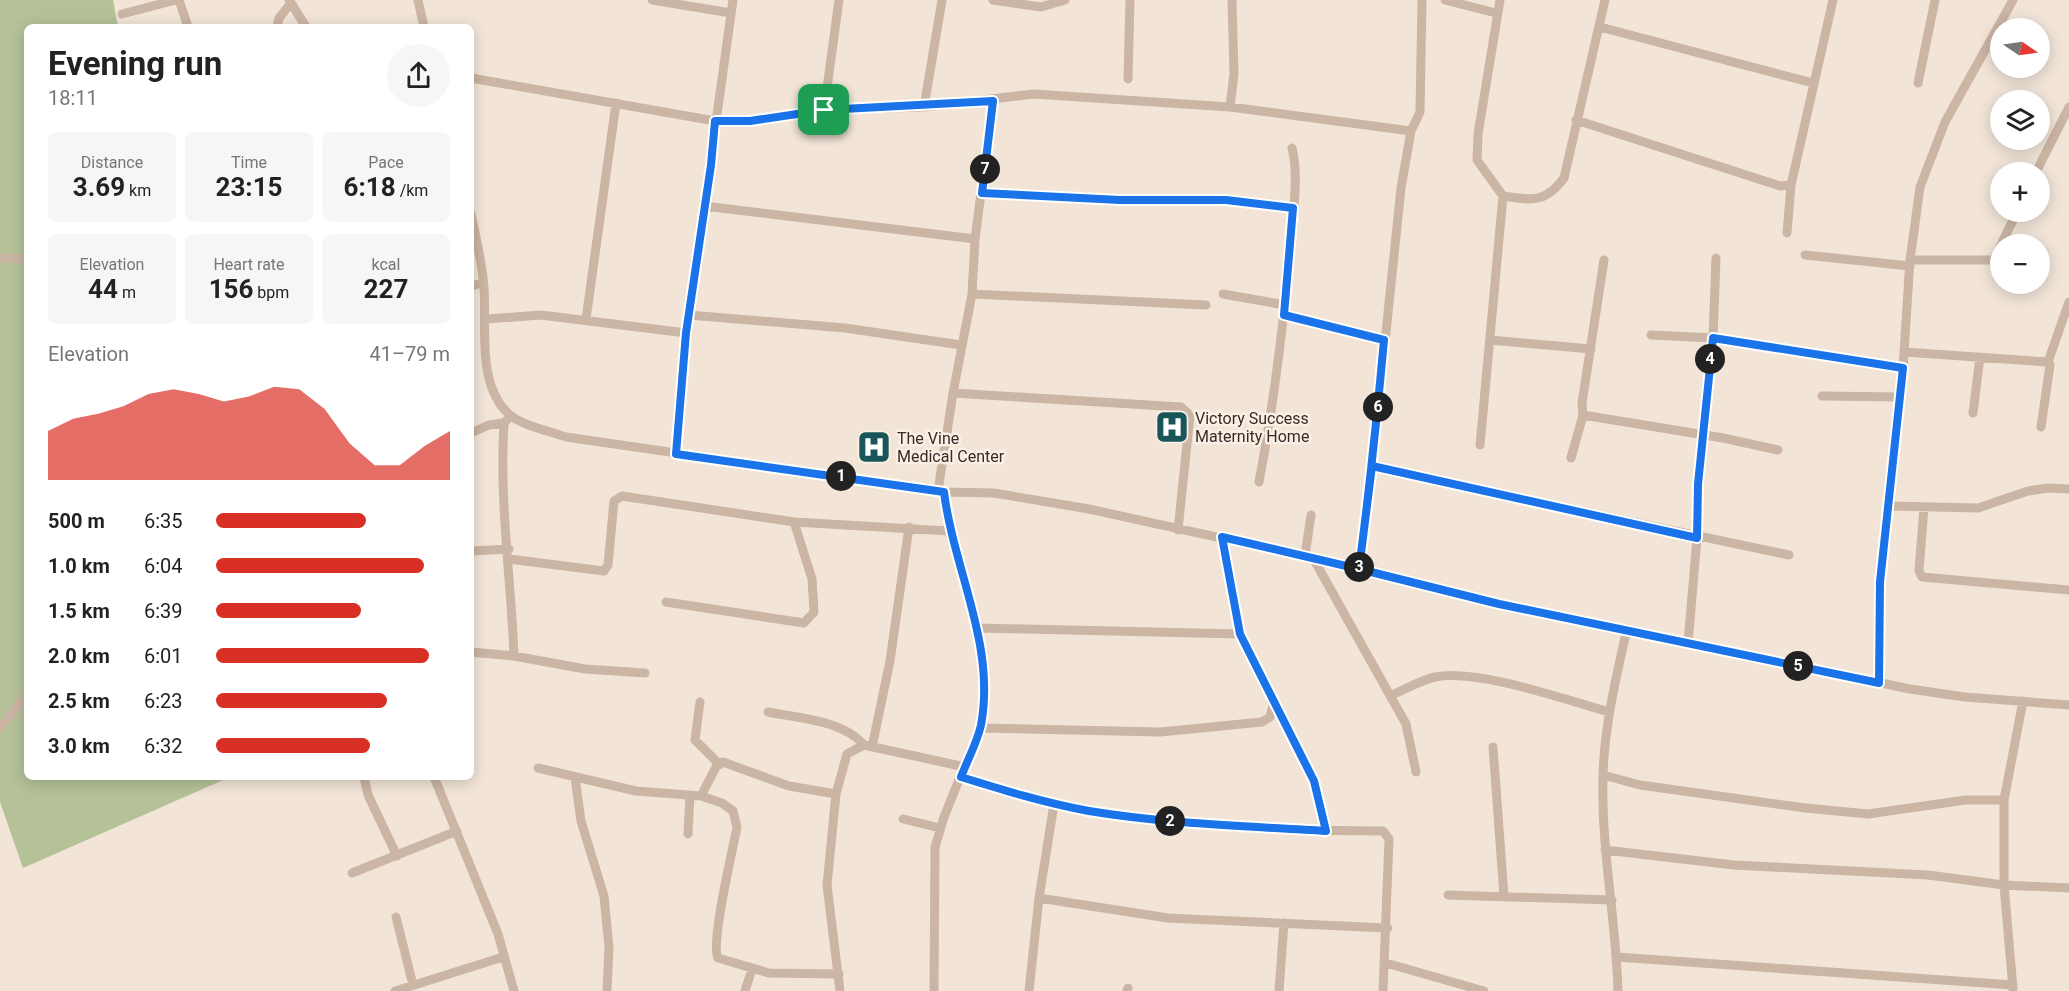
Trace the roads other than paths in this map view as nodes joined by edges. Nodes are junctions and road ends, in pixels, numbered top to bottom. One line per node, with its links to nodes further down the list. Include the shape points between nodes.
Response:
1 (177, 0): 21 (street); 22 (street)
2 (418, 0): 25 (street)
3 (652, 0): 19 (street)
4 (734, 0): 19 (street)
5 (839, 0): 36 (street)
6 (942, 0): 33 (street)
7 (993, 0): 8 (street, via 1041,7)
8 (1065, 0)
9 (1130, 0): 28 (street)
10 (1232, 0): 34 (street, via 1234,74)
11 (1422, 0): 39 (street, via 1420,111)
12 (1445, 0): 20 (street)
13 (1500, 0): 20 (street)
14 (1605, 0): 26 (street)
15 (1833, 0): 29 (street)
16 (1935, 0): 30 (street)
17 (2013, 0): 56 (street, via 1945,122 1926,169)
18 (290, 2): 23 (street); 24 (street)
19 (731, 13): 38 (street)
20 (1497, 13): 44 (street, via 1477,160)
21 (122, 14)
22 (187, 24)
23 (278, 24)
24 (304, 24)
25 (423, 24)
26 (1600, 27): 29 (street); 37 (street)
27 (474, 79): 32 (street)
28 (1128, 79)
29 (1813, 83): 42 (street)
30 (1918, 83)
31 (993, 101): 33 (street); 34 (street, via 1034,94 1075,95); 43 (street)
32 (616, 103): 38 (street); 66 (street)
33 (924, 107): 36 (street)
34 (1230, 107): 39 (street)
35 (2069, 107): 41 (street)
36 (824, 110): 38 (street, via 750,121)
37 (1576, 120): 42 (street, via 1780,186); 44 (street, via 1564,178 1552,193 1529,200)
38 (715, 121): 45 (street)
39 (1411, 131): 70 (street)
40 (1292, 148): 46 (street)
41 (2041, 162)
42 (1791, 185): 48 (street)
43 (982, 193): 46 (street, via 1120,200 1226,200); 49 (street)
44 (1503, 196): 71 (street)
45 (704, 206): 49 (street); 64 (street)
46 (1293, 208): 63 (street)
47 (474, 231): 57 (street)
48 (1787, 233)
49 (975, 240): 59 (street)
50 (1805, 255): 56 (street)
51 (0, 258): 53 (street)
52 (1716, 258): 69 (street)
53 (24, 259)
54 (1990, 259): 56 (street)
55 (1604, 260): 73 (street)
56 (1910, 263): 74 (street)
57 (483, 284): 58 (street); 65 (street)
58 (474, 286)
59 (972, 294): 62 (street); 72 (street)
60 (1223, 294): 63 (street)
61 (2069, 302): 76 (street)
62 (1206, 305)
63 (1285, 310): 70 (street); 93 (street)
64 (689, 315): 67 (street); 72 (street, via 845,328)
65 (486, 320): 66 (street, via 542,315); 82 (street, via 488,373 500,404)
66 (586, 320): 67 (street)
67 (686, 333): 90 (street)
68 (1651, 335): 69 (street)
69 (1713, 338): 77 (street); 87 (street)
70 (1384, 340): 92 (street)
71 (1490, 340): 73 (street); 88 (street)
72 (961, 345): 78 (street)
73 (1591, 349): 83 (street)
74 (1904, 352): 75 (street); 77 (street)
75 (1980, 357): 76 (street); 81 (street)
76 (2048, 362): 85 (street, via 2049,384)
77 (1903, 368): 80 (street)
78 (952, 393): 95 (street); 101 (street, via 1181,407 1190,415)
79 (1822, 396): 80 (street)
80 (1900, 397): 96 (street)
81 (1973, 413)
82 (510, 415): 84 (street); 90 (street, via 566,437)
83 (1583, 415): 87 (street); 91 (street)
84 (504, 423): 86 (street); 106 (street, via 502,472)
85 (2041, 427)
86 (474, 432)
87 (1704, 435): 89 (street); 104 (street)
88 (1480, 445)
89 (1778, 450)
90 (676, 454): 95 (street)
91 (1571, 458)
92 (1372, 466): 104 (street); 109 (street)
93 (1259, 482)
94 (2069, 489): 97 (street, via 2028,491 1978,508)
95 (941, 491): 101 (street, via 994,492); 102 (street)
96 (1889, 506): 97 (street); 119 (street, via 1880,582)
97 (1924, 507): 110 (street, via 1919,572 1922,577)
98 (1311, 515): 108 (street)
99 (794, 522): 100 (street); 106 (street, via 622,496 614,501 606,570 558,567); 111 (street, via 814,597 814,612 804,623)
100 (909, 527): 102 (street); 130 (street, via 891,661)
101 (1178, 530): 103 (street)
102 (949, 531): 112 (street)
103 (1222, 537): 108 (street); 114 (street)
104 (1697, 538): 107 (street); 115 (street)
105 (474, 551): 106 (street)
106 (509, 554): 117 (street)
107 (1789, 555)
108 (1309, 557): 109 (street); 120 (street)
109 (1359, 569): 113 (street, via 1499,604)
110 (2069, 590)
111 (666, 602)
112 (978, 628): 114 (street); 129 (street, via 985,680)
113 (1627, 629): 115 (street); 127 (street)
114 (1240, 634): 124 (street)
115 (1688, 643): 119 (street)
116 (474, 652): 117 (street)
117 (514, 656): 118 (street, via 552,664)
118 (645, 673)
119 (1879, 683): 122 (street, via 1965,697)
120 (1392, 695): 127 (street, via 1435,677 1459,675); 135 (street, via 1406,724)
121 (24, 698): 128 (street)
122 (2023, 701): 125 (street); 144 (street)
123 (700, 702): 132 (street, via 695,740)
124 (1274, 702): 129 (street, via 1270,717 1262,722 1194,730); 149 (street, via 1314,781)
125 (2069, 705)
126 (768, 712): 130 (street, via 840,729)
127 (1609, 712): 136 (street)
128 (0, 728)
129 (980, 728): 133 (street)
130 (868, 746): 133 (street); 141 (street, via 847,754)
131 (1493, 747): 157 (street)
132 (719, 764): 141 (street, via 726,762 789,786); 143 (street)
133 (965, 767): 137 (street)
134 (538, 768): 138 (street)
135 (1416, 772)
136 (1603, 775): 144 (street, via 1640,785 1868,814 1966,800); 151 (street)
137 (961, 777): 145 (street); 147 (street)
138 (574, 778): 142 (street, via 636,792); 172 (street, via 581,821 604,896 609,947)
139 (365, 780): 152 (street)
140 (435, 780): 148 (street)
141 (836, 794): 167 (street, via 827,885)
142 (690, 795): 143 (street); 150 (street)
143 (701, 796): 166 (street, via 722,803 736,817 737,827 715,952 718,958)
144 (2004, 800): 154 (street)
145 (1054, 804): 149 (street, via 1160,820); 158 (street)
146 (903, 819): 147 (street)
147 (940, 828): 175 (street, via 933,863)
148 (458, 831): 152 (street); 163 (street, via 498,934)
149 (1326, 831): 162 (street, via 1387,834)
150 (688, 834)
151 (1605, 850): 154 (street, via 1734,865 1928,875); 159 (street)
152 (397, 856): 153 (street)
153 (352, 873)
154 (2004, 885): 155 (street); 169 (street)
155 (2069, 888)
156 (1448, 896): 157 (street)
157 (1504, 896): 159 (street)
158 (1039, 898): 161 (street, via 1168,918); 176 (street)
159 (1612, 900): 164 (street)
160 (396, 917): 168 (street)
161 (1284, 923): 162 (street); 177 (street)
162 (1388, 928): 165 (street)
163 (503, 957): 168 (street); 171 (street)
164 (1617, 957): 169 (street); 180 (street)
165 (1386, 963): 178 (street); 179 (street)
166 (752, 969): 167 (street, via 786,975); 173 (street)
167 (839, 974): 174 (street)
168 (412, 985): 170 (street)
169 (2013, 988)
170 (395, 991)
171 (513, 991)
172 (607, 991)
173 (745, 991)
174 (840, 991)
175 (934, 991)
176 (1029, 991)
177 (1279, 991)
178 (1383, 991)
179 (1484, 991)
180 (1618, 991)

